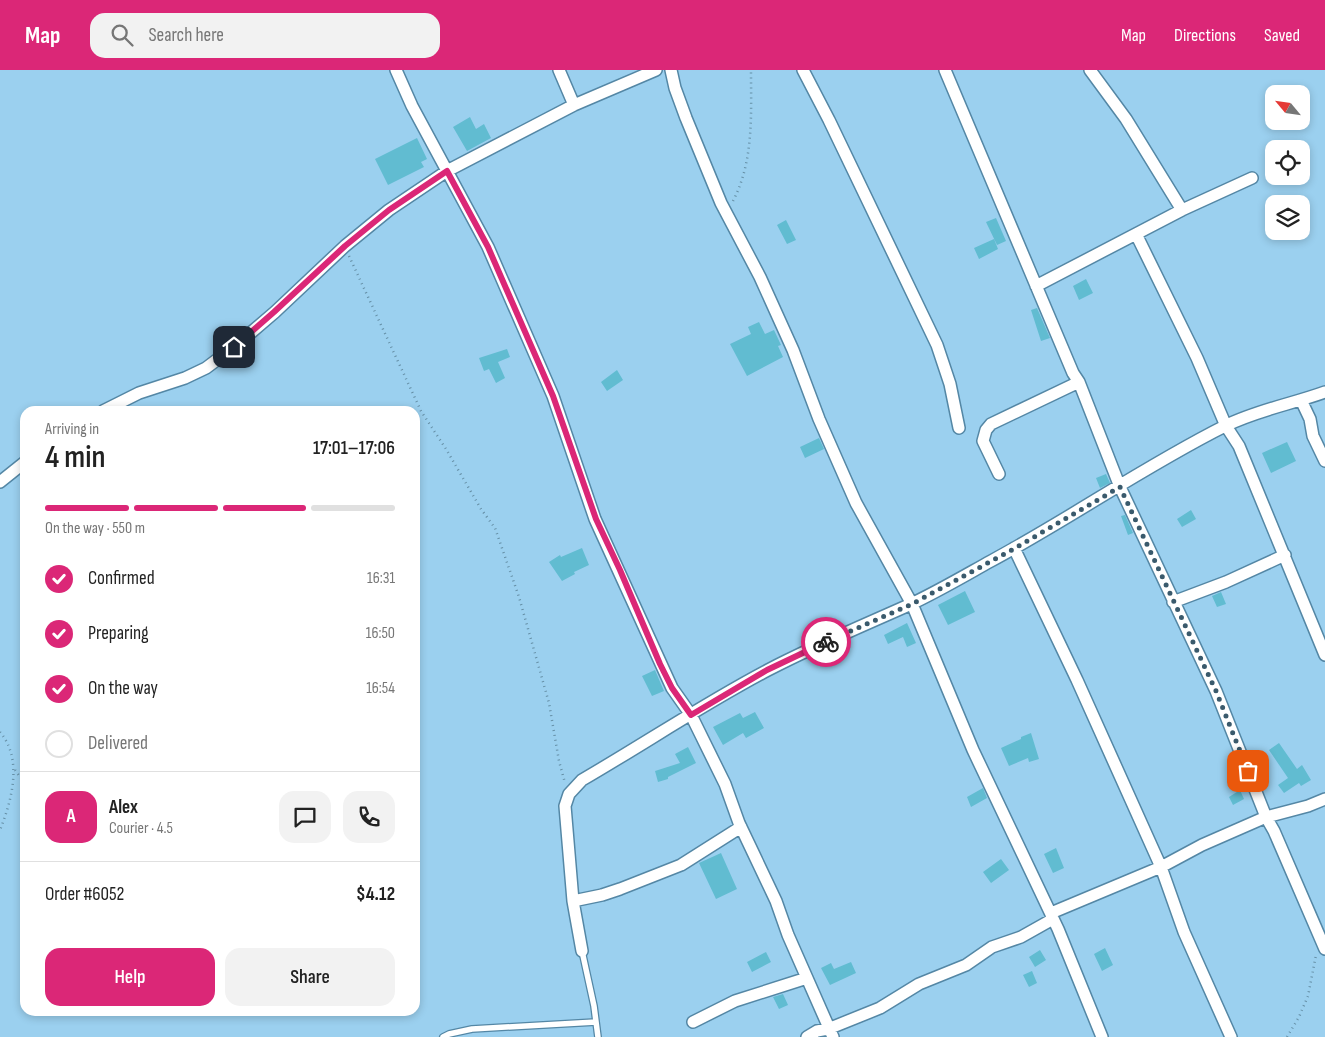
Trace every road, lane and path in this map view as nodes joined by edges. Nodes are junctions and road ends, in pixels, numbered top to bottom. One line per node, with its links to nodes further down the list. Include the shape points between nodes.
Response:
1 (396, 70): 10 (street)
2 (559, 70): 9 (street)
3 (656, 70): 9 (street)
4 (671, 70): 13 (street, via 686,118)
5 (751, 70): 13 (path, via 748,159 743,182)
6 (803, 70): 24 (street, via 937,345 950,384)
7 (945, 70): 16 (street)
8 (1090, 70): 12 (street, via 1126,119)
9 (574, 105): 10 (street)
10 (447, 171): 15 (street, via 389,210); 35 (street, via 488,247 553,396 596,519 653,648 672,688)
11 (1252, 178): 12 (street)
12 (1182, 210): 14 (street)
13 (726, 214): 33 (street, via 756,269 793,350 856,502)
14 (1136, 234): 16 (street); 23 (street, via 1197,358)
15 (345, 246): 20 (street, via 274,312 206,368); 21 (path)
16 (1036, 286): 17 (street)
17 (1079, 382): 27 (street, via 991,424 983,441); 29 (street)
18 (1325, 392): 19 (street)
19 (1301, 400): 23 (street, via 1257,412); 25 (street)
20 (113, 406)
21 (419, 406)
22 (420, 409): 39 (path, via 495,528 549,702 563,779)
23 (1226, 426): 29 (street); 31 (street, via 1239,446)
24 (958, 428)
25 (1325, 461)
26 (20, 466): 28 (street)
27 (999, 474)
28 (0, 482)
29 (1120, 487): 30 (street); 32 (street)
30 (1014, 548): 33 (street); 44 (street)
31 (1285, 555): 32 (street); 34 (street)
32 (1173, 602): 41 (street, via 1216,691)
33 (912, 604): 35 (street, via 767,670); 46 (street, via 973,750)
34 (1325, 655)
35 (691, 715): 39 (street, via 582,780); 42 (street, via 725,784)
36 (0, 732): 37 (path, via 6,740)
37 (14, 769): 38 (path); 43 (path, via 9,807)
38 (20, 777)
39 (569, 794): 45 (street, via 565,820)
40 (1325, 799): 41 (street)
41 (1266, 817): 44 (street); 47 (street)
42 (741, 827): 45 (street, via 681,864 620,889); 50 (street)
43 (0, 830)
44 (1161, 867): 46 (street); 58 (street, via 1184,932)
45 (573, 901): 49 (street)
46 (1052, 916): 53 (street, via 1021,937 992,947 966,965 919,984); 57 (street)
47 (1320, 938): 48 (street); 59 (path, via 1308,996)
48 (1325, 949)
49 (582, 951): 51 (lane)
50 (807, 978): 52 (street, via 735,1001); 53 (street)
51 (596, 1022): 54 (lane, via 472,1029); 55 (lane)
52 (692, 1022)
53 (831, 1033): 56 (street, via 817,1031)
54 (443, 1037)
55 (598, 1037)
56 (807, 1037)
57 (1102, 1037)
58 (1231, 1037)
59 (1287, 1037)

